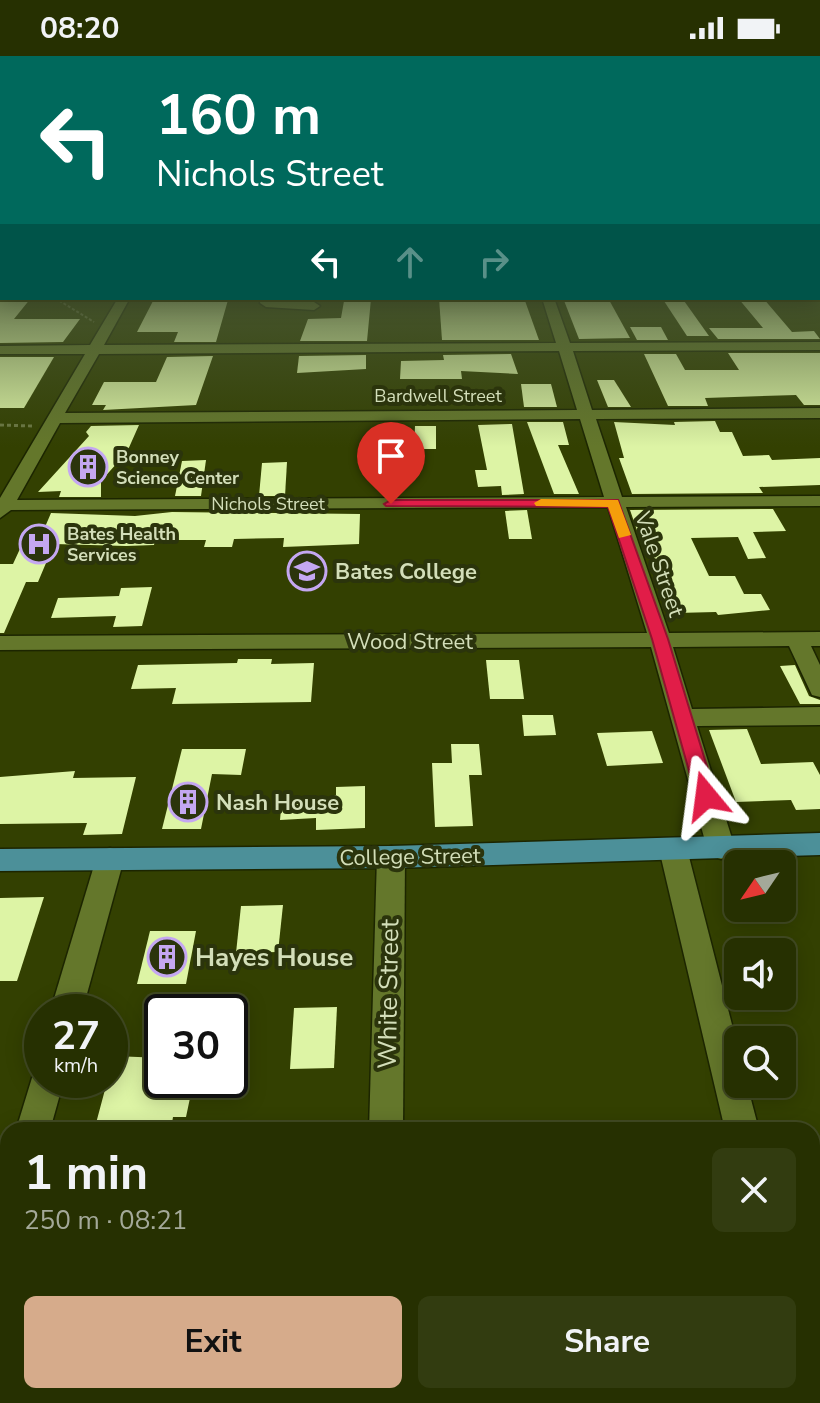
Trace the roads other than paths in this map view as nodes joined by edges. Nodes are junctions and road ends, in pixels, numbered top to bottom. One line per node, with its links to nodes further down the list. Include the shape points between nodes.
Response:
1 (111, 321): 4 (street)
2 (556, 321): 5 (street, Vale Street)
3 (820, 346): 5 (street)
4 (95, 349): 5 (street); 6 (street); 9 (street)
5 (565, 349): 8 (street, Vale Street)
6 (0, 350)
7 (820, 413): 8 (street, Bardwell Street)
8 (585, 416): 9 (street, Bardwell Street); 11 (street, Vale Street)
9 (55, 418): 12 (street)
10 (820, 501): 11 (street, Nichols Street)
11 (613, 502): 12 (street, Nichols Street); 13 (street, Vale Street)
12 (2, 509)
13 (660, 639): 14 (street, Wood Street); 15 (street, Wood Street); 18 (street, Vale Street)
14 (809, 639): 16 (street)
15 (0, 643)
16 (820, 689)
17 (820, 716): 18 (street)
18 (683, 718): 20 (street, Vale Street)
19 (820, 844): 20 (main road, College Street)
20 (721, 848): 21 (main road, College Street)
21 (673, 849): 22 (main road, College Street); 29 (street)
22 (391, 857): 23 (main road, College Street); 28 (street, White Street)
23 (110, 859): 24 (main road, College Street); 25 (street)
24 (0, 860)
25 (71, 994)
26 (42, 1098): 27 (street)
27 (35, 1122)
28 (386, 1122)
29 (740, 1122)

